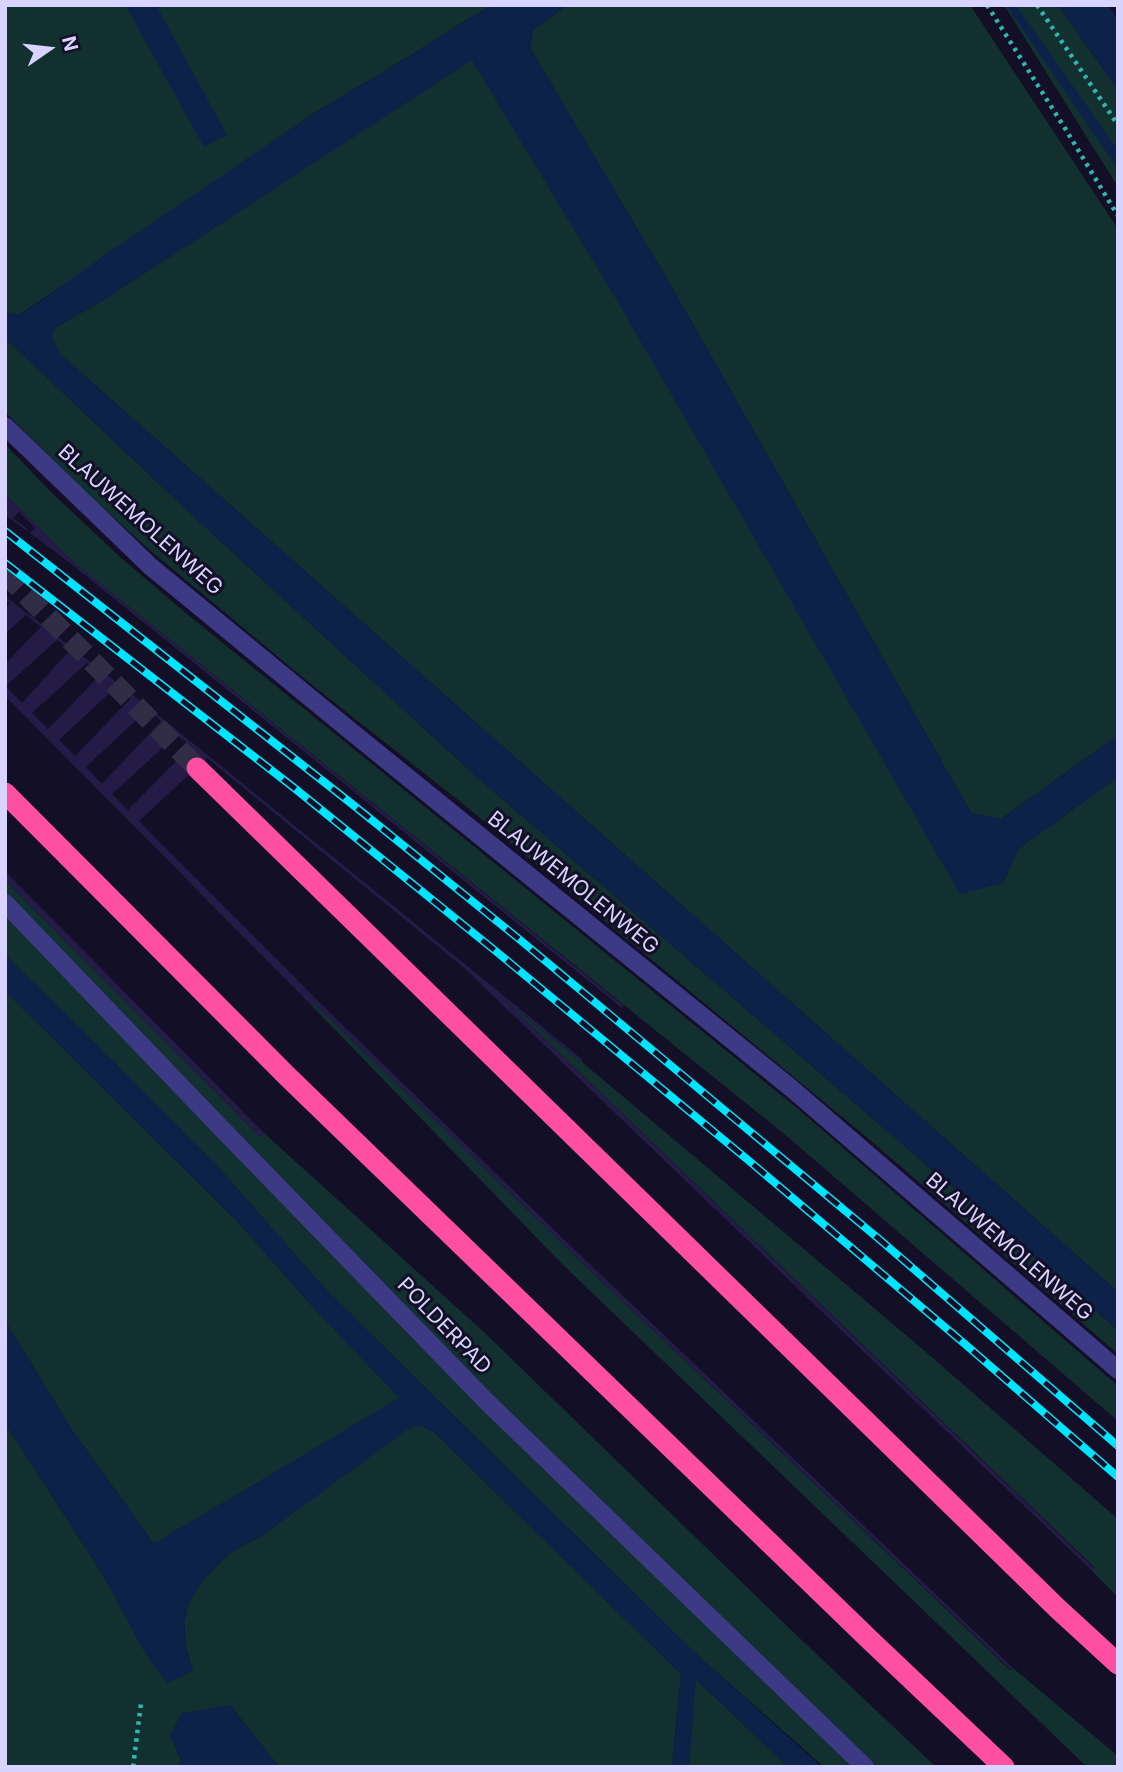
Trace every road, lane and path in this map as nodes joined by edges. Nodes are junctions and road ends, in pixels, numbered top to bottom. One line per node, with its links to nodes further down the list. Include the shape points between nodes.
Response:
1 (987, 5): 4 (path)
2 (1037, 5): 3 (path)
3 (1118, 125)
4 (1118, 216)
5 (5, 426): 9 (street, BLAUWEMOLENWEG, via 150,566 791,1088)
6 (197, 768): 10 (highway)
7 (5, 793): 14 (highway, via 288,1077)
8 (5, 903): 13 (street, POLDERPAD, via 487,1402)
9 (1118, 1370)
10 (1118, 1664)
11 (141, 1703): 12 (path)
12 (132, 1767)
13 (865, 1767)
14 (1004, 1767)

